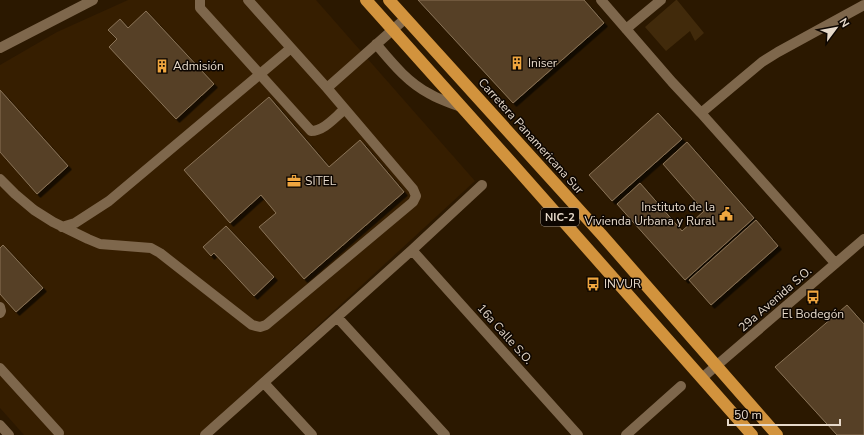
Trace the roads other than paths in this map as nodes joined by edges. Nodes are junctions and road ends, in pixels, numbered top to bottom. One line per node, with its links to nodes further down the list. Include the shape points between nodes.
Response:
1 (92, 0): 13 (street)
2 (200, 0): 15 (street, via 200,8)
3 (248, 0): 14 (street)
4 (366, 0): 11 (highway, NIC-2)
5 (389, 0): 9 (highway, Carretera Panamericana Sur / NIC-2)
6 (601, 0): 10 (street)
7 (661, 0): 10 (street)
8 (864, 5): 19 (street, via 778,52)
9 (406, 18): 11 (street); 29 (highway, Carretera Panamericana Sur / NIC-2, via 601,234)
10 (626, 29): 19 (street)
11 (392, 30): 12 (street); 17 (highway, NIC-2)
12 (376, 44): 16 (street); 17 (street, via 412,83 430,95)
13 (0, 48)
14 (291, 48): 15 (street); 16 (street)
15 (259, 74): 18 (street, via 311,131 324,128); 22 (street, via 109,201 75,223)
16 (327, 88): 18 (street)
17 (462, 108): 31 (highway, NIC-2)
18 (345, 109): 22 (street, via 413,189 416,196 413,202 266,325 252,325 160,252 151,248 100,244)
19 (701, 113): 25 (street)
20 (0, 179): 22 (street, via 34,210)
21 (482, 185): 24 (street)
22 (62, 227)
23 (864, 239): 25 (street, 29a Avenida S.O.)
24 (412, 250): 28 (street); 40 (street, 16a Calle S.O.)
25 (835, 263): 29 (street, 29a Avenida S.O.)
26 (0, 307): 27 (street)
27 (0, 314)
28 (337, 317): 32 (street); 39 (street)
29 (716, 367): 31 (street, 29a Avenida S.O.); 43 (highway, Carretera Panamericana Sur / NIC-2)
30 (0, 368): 35 (street)
31 (702, 378): 42 (highway, NIC-2)
32 (264, 383): 37 (street); 38 (street)
33 (681, 386): 41 (street)
34 (0, 425): 36 (street)
35 (59, 433)
36 (9, 435)
37 (205, 435)
38 (312, 435)
39 (444, 435)
40 (578, 435)
41 (626, 435)
42 (752, 435)
43 (777, 435)

